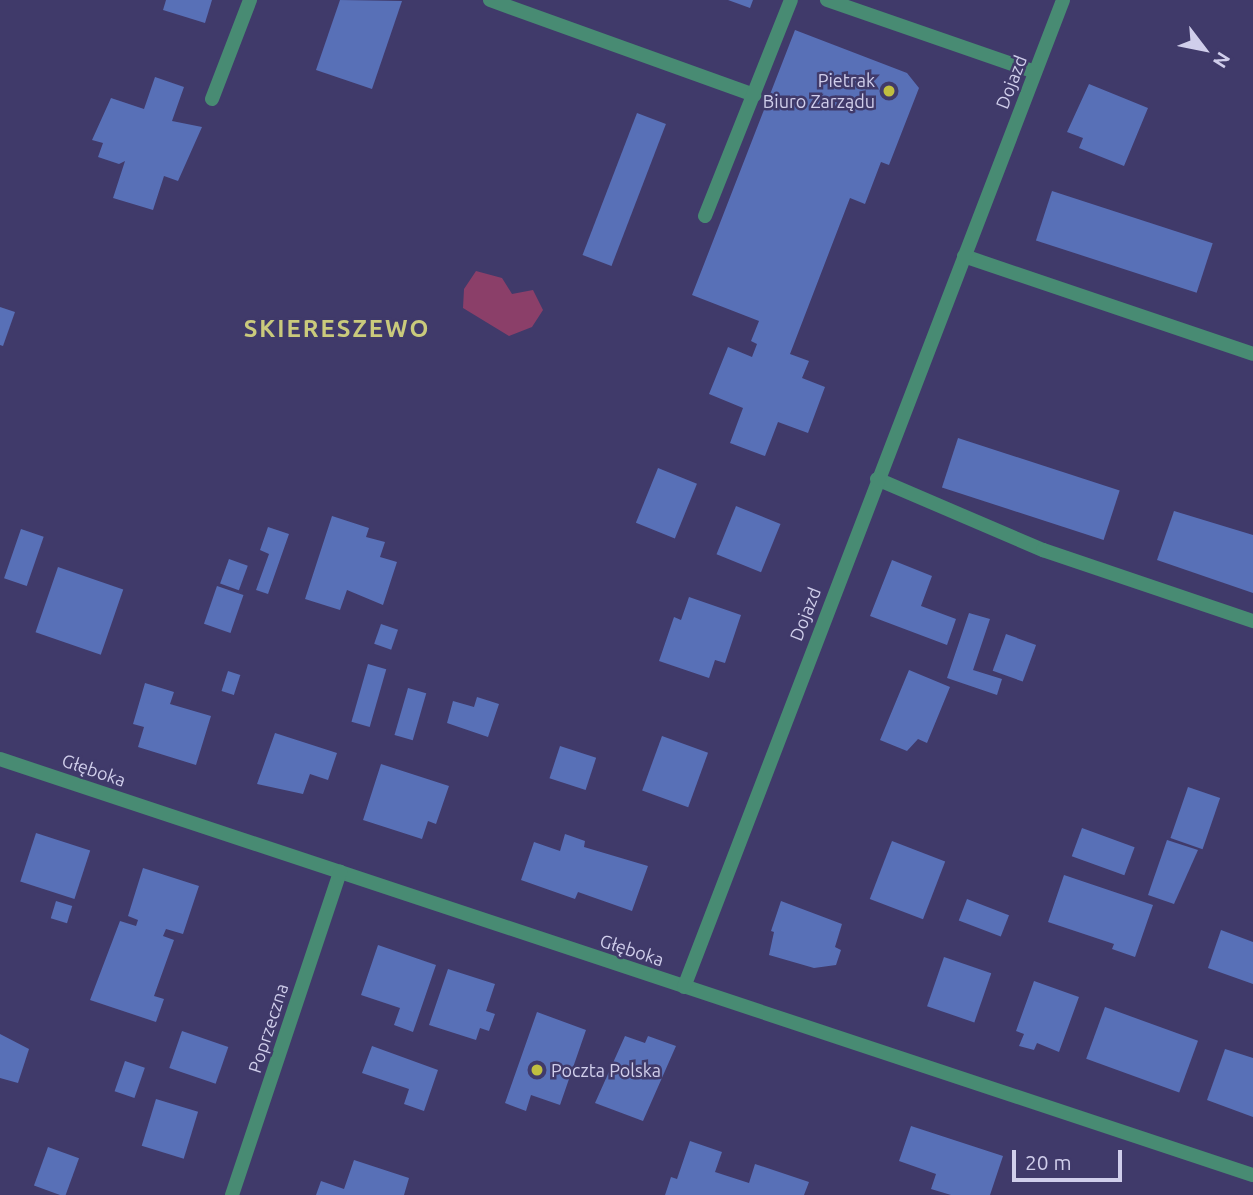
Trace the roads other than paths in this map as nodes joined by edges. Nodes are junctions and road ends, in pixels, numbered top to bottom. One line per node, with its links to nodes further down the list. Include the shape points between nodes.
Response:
1 (250, 0): 8 (street)
2 (490, 0): 7 (street)
3 (791, 0): 7 (street)
4 (827, 0): 6 (street)
5 (1063, 0): 6 (street, Dojazd)
6 (1035, 72): 10 (street, Dojazd)
7 (754, 94): 9 (street)
8 (212, 100)
9 (705, 216)
10 (964, 256): 11 (street); 12 (street, Dojazd)
11 (1253, 354)
12 (877, 479): 13 (street, via 1043,550); 16 (street, Dojazd)
13 (1253, 621)
14 (0, 759): 15 (street, Głęboka)
15 (340, 872): 16 (street, Głęboka); 18 (street, Poprzeczna)
16 (684, 987): 17 (street, Głęboka)
17 (1253, 1175)
18 (232, 1195)

